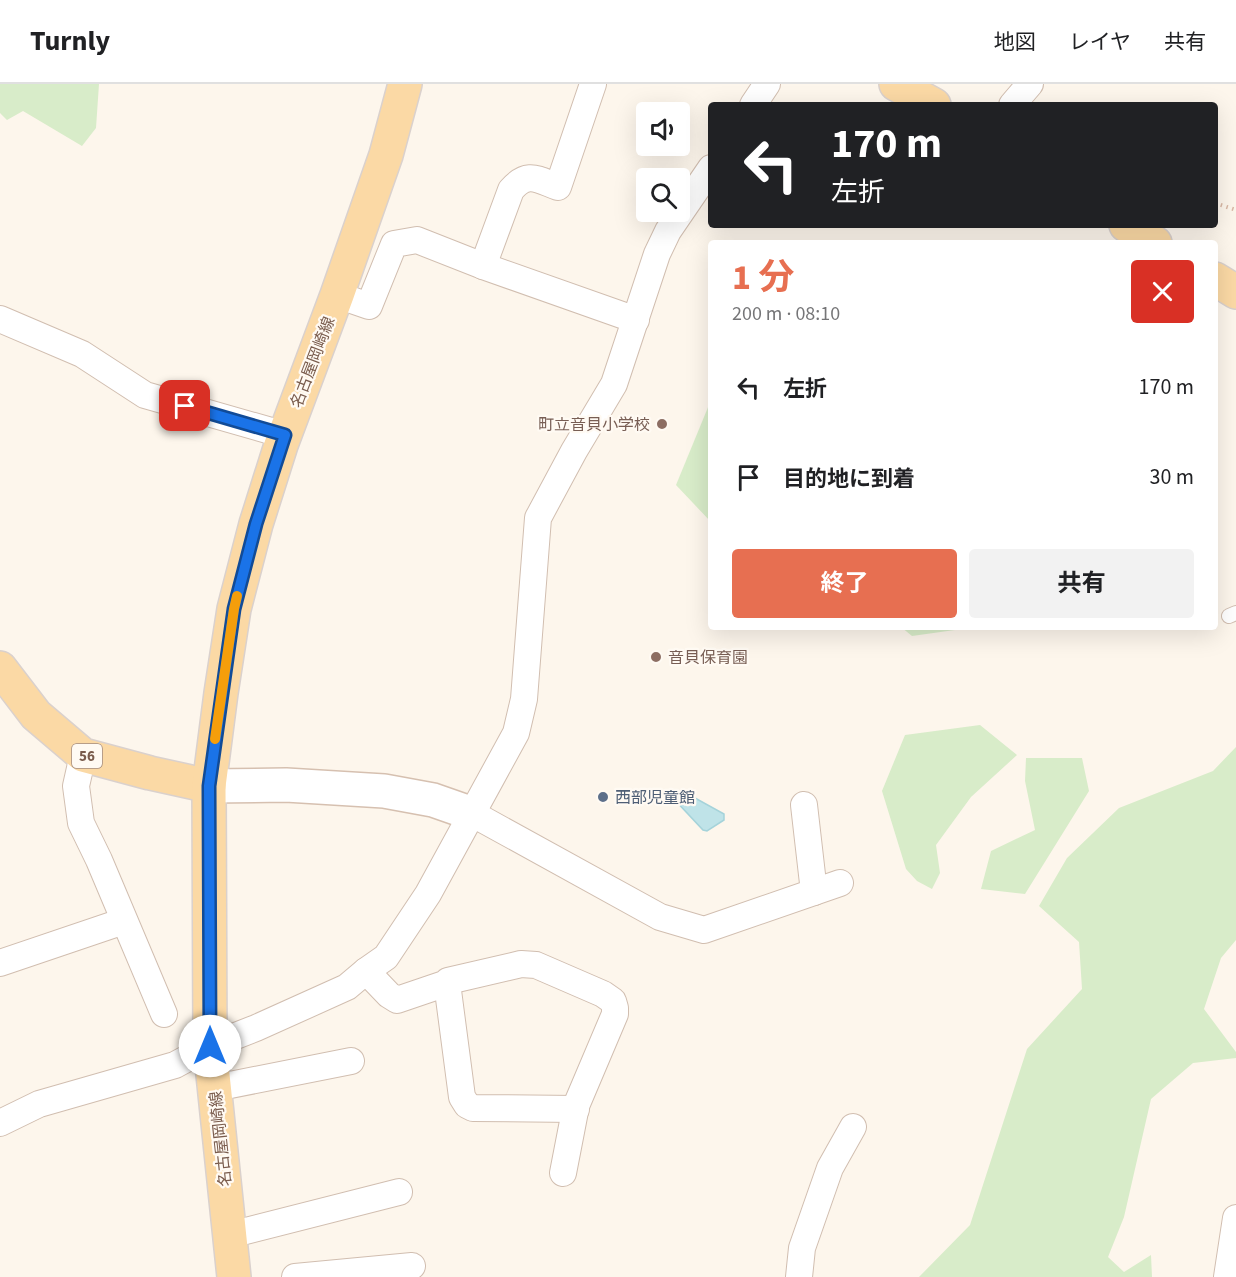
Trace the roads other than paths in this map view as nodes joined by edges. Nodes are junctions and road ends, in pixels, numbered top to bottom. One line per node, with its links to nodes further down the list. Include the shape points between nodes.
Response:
1 (405, 84): 15 (main road, 名古屋岡崎線, via 386,155)
2 (593, 84): 12 (street, via 558,187 532,178 518,182 511,190)
3 (767, 84): 6 (street)
4 (896, 84): 7 (main road)
5 (1030, 84): 8 (street)
6 (755, 102)
7 (929, 102)
8 (1015, 102)
9 (708, 172): 17 (street, via 668,231)
10 (1131, 228): 11 (main road)
11 (1150, 240)
12 (483, 266): 15 (street, via 417,240 394,244 369,306); 17 (street)
13 (1218, 281): 14 (main road)
14 (1236, 292)
15 (337, 295): 18 (main road, 名古屋岡崎線)
16 (0, 319): 18 (street, via 82,354 145,395)
17 (636, 320): 23 (street, via 614,384 538,518 524,699 516,733)
18 (285, 435): 21 (main road, 名古屋岡崎線, via 234,609)
19 (0, 668): 20 (main road, 56, via 36,716)
20 (83, 754): 21 (main road, 56); 26 (street, via 76,786 81,823)
21 (209, 786): 23 (street, via 286,785 384,791 434,800); 31 (main road, 名古屋岡崎線)
22 (804, 805): 25 (street)
23 (472, 814): 25 (street, via 660,917 704,930); 28 (street, via 428,894 386,957)
24 (840, 883): 25 (street)
25 (814, 892)
26 (124, 921): 27 (street); 30 (street)
27 (0, 963)
28 (366, 971): 29 (street, via 397,1000); 31 (street, via 347,987)
29 (447, 983): 34 (street, via 462,1097 467,1105); 34 (street, via 521,964 536,965 613,1002 615,1014)
30 (164, 1014)
31 (210, 1046): 33 (main road, 名古屋岡崎線); 35 (street, via 175,1065 39,1104)
32 (351, 1061): 33 (street)
33 (214, 1088): 40 (main road, 名古屋岡崎線)
34 (576, 1109): 37 (street)
35 (0, 1123)
36 (853, 1127): 44 (street, via 830,1168 802,1248)
37 (563, 1173)
38 (399, 1192): 40 (street)
39 (1236, 1218): 45 (street)
40 (230, 1235): 42 (main road, 名古屋岡崎線)
41 (412, 1266): 43 (street)
42 (234, 1277)
43 (295, 1277)
44 (799, 1277)
45 (1227, 1277)

